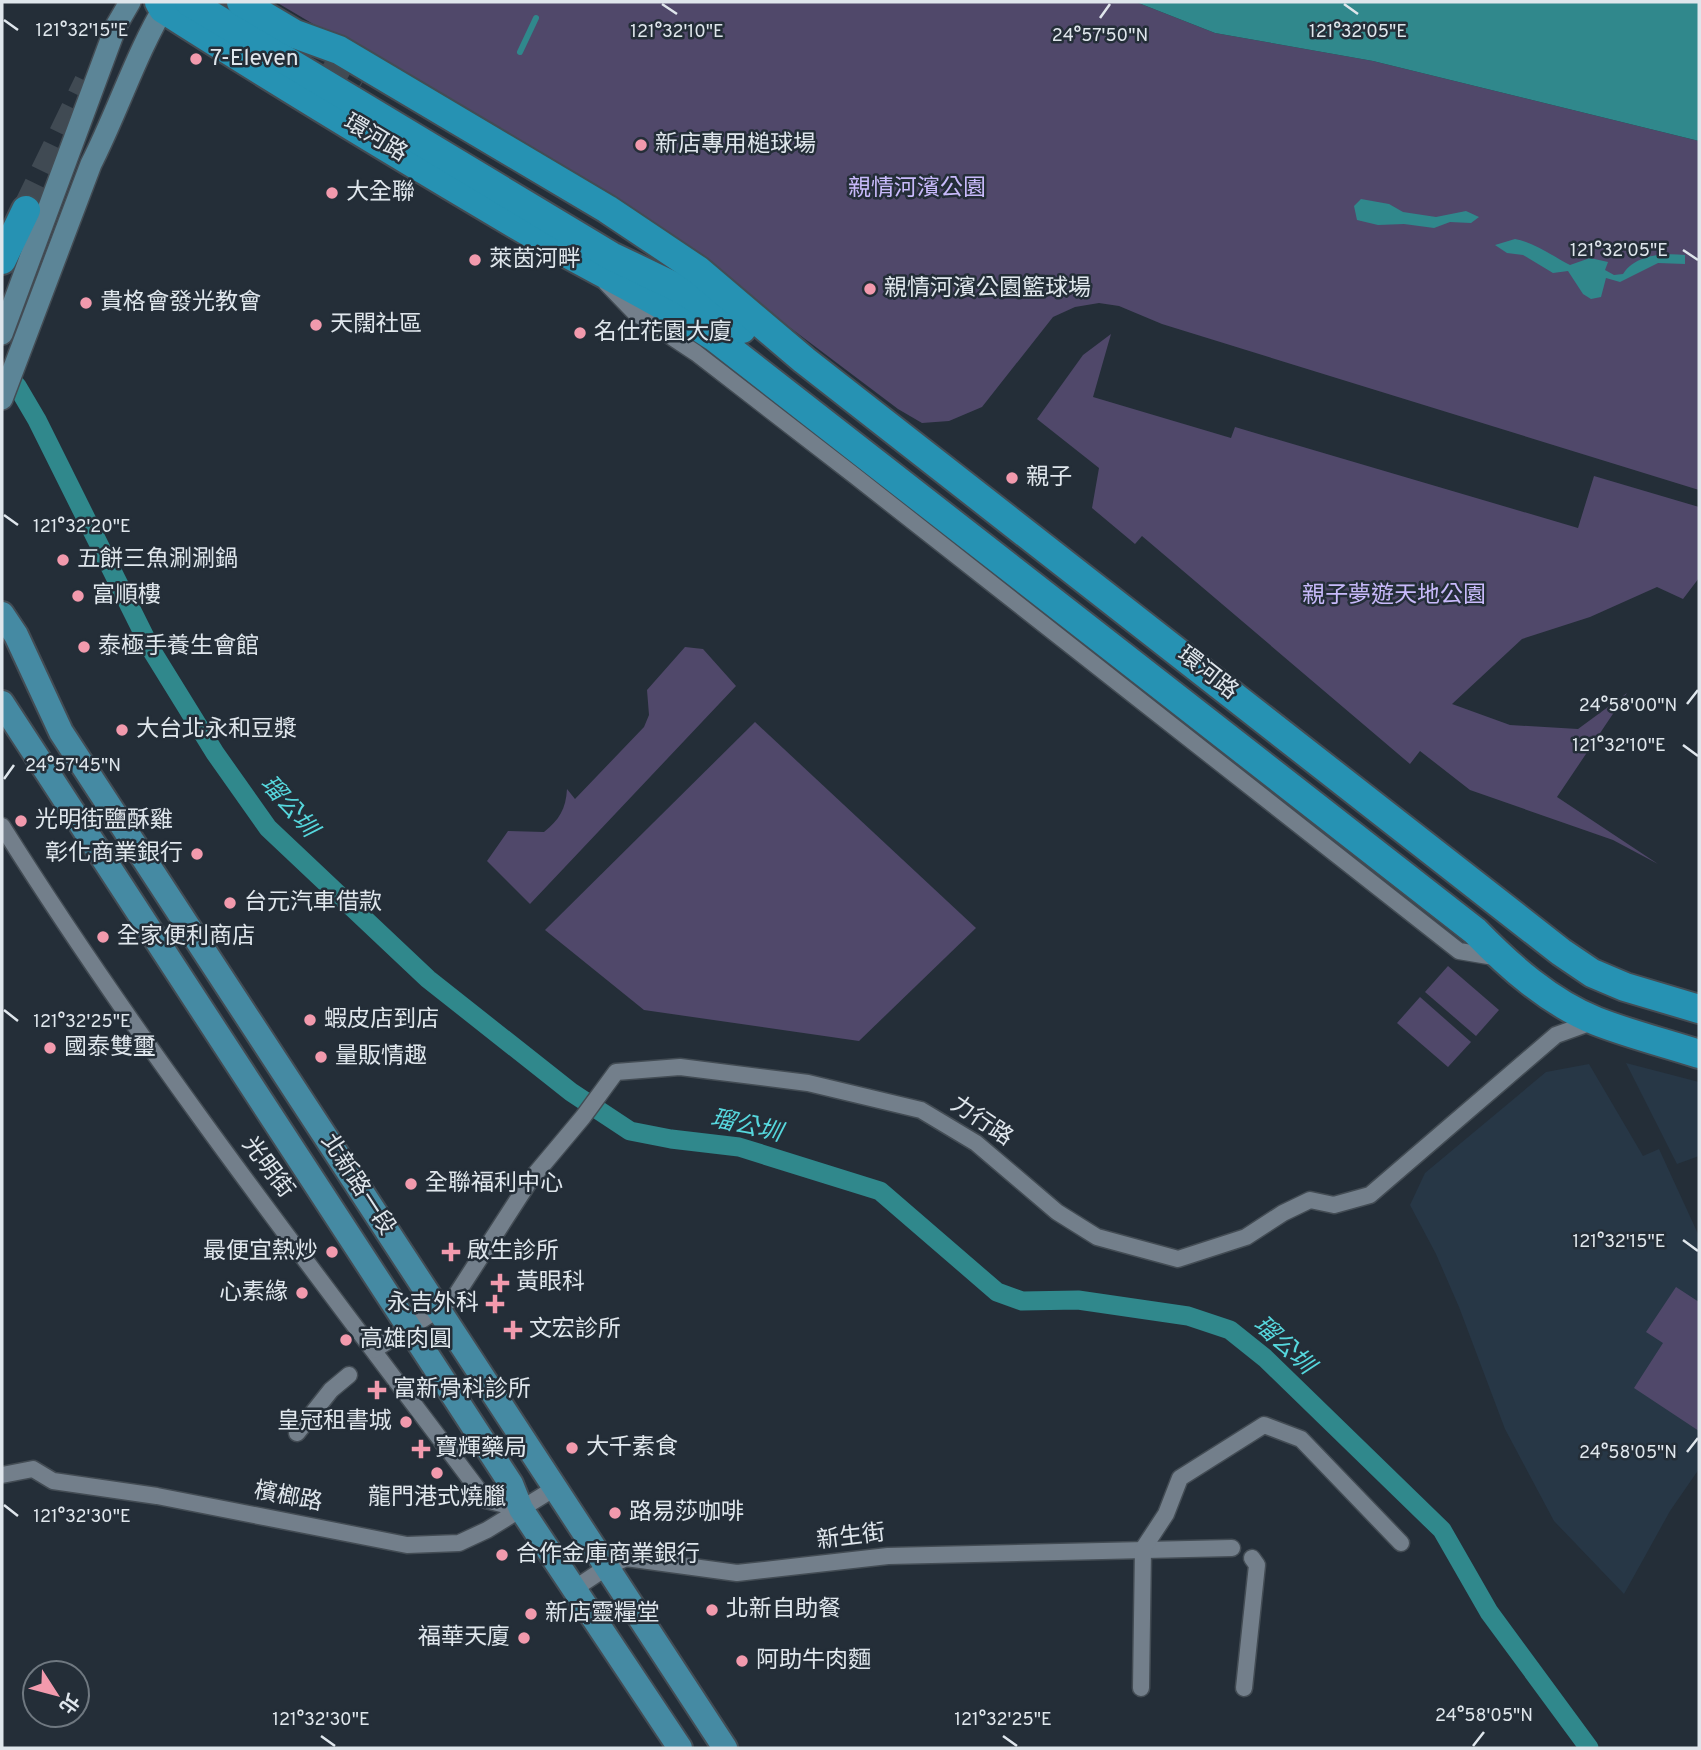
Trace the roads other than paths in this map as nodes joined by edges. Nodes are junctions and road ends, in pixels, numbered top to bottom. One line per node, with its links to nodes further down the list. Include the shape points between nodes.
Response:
1 (130, 2): 6 (main road, via 116,26)
2 (241, 2): 9 (highway, via 295,34 339,50 607,209 698,270)
3 (169, 4): 11 (highway, via 599,248 684,291 758,340); 12 (main road, via 141,50 91,164); 17 (highway, 環河路, via 526,230 714,337 1475,931 1500,958)
4 (361, 85): 9 (highway, via 622,245)
5 (26, 210): 7 (highway)
6 (32, 258): 8 (main road); 10 (main road)
7 (2, 260)
8 (2, 296)
9 (734, 303): 11 (highway, 環河路)
10 (2, 334)
11 (804, 360): 16 (highway, 環河路, via 1561,952 1625,987)
12 (2, 399)
13 (2, 614): 19 (main road, 北新路一段, via 61,732)
14 (2, 703): 20 (main road, 北新路一段)
15 (2, 826): 21 (street, 光明街, via 178,1088)
16 (1699, 1009)
17 (1595, 1021): 18 (highway, 環河路); 19 (street, 力行路, via 1556,1035 1370,1195 1334,1205 1310,1200 1246,1237 1178,1259 1097,1237 1057,1212 976,1143 921,1110 808,1083 680,1067 616,1072 531,1179 456,1296)
18 (1699, 1054)
19 (439, 1309): 20 (street, 力行路); 25 (main road, 北新路一段)
20 (409, 1328): 21 (street, 力行路); 26 (main road, 北新路一段, via 511,1484)
21 (374, 1350): 26 (street, 光明街, via 486,1500)
22 (349, 1375): 23 (street)
23 (297, 1433)
24 (2, 1475): 26 (street, 檳榔路, via 33,1469 53,1481 157,1496 407,1545 458,1543)
25 (555, 1488): 26 (street, 檳榔路); 31 (main road, 北新路一段)
26 (521, 1509): 32 (main road, 北新路一段)
27 (1401, 1543): 29 (street, via 1301,1439 1264,1426 1180,1478 1166,1514)
28 (1232, 1548): 29 (street, 新生街)
29 (1143, 1549): 31 (street, 新生街, via 888,1556 737,1573 626,1558); 33 (street)
30 (1252, 1558): 34 (street, via 1257,1565)
31 (607, 1567): 32 (street, 新生街); 36 (main road, 北新路一段)
32 (574, 1589): 35 (main road, 北新路一段)
33 (1140, 1688)
34 (1244, 1688)
35 (680, 1748)
36 (725, 1748)

